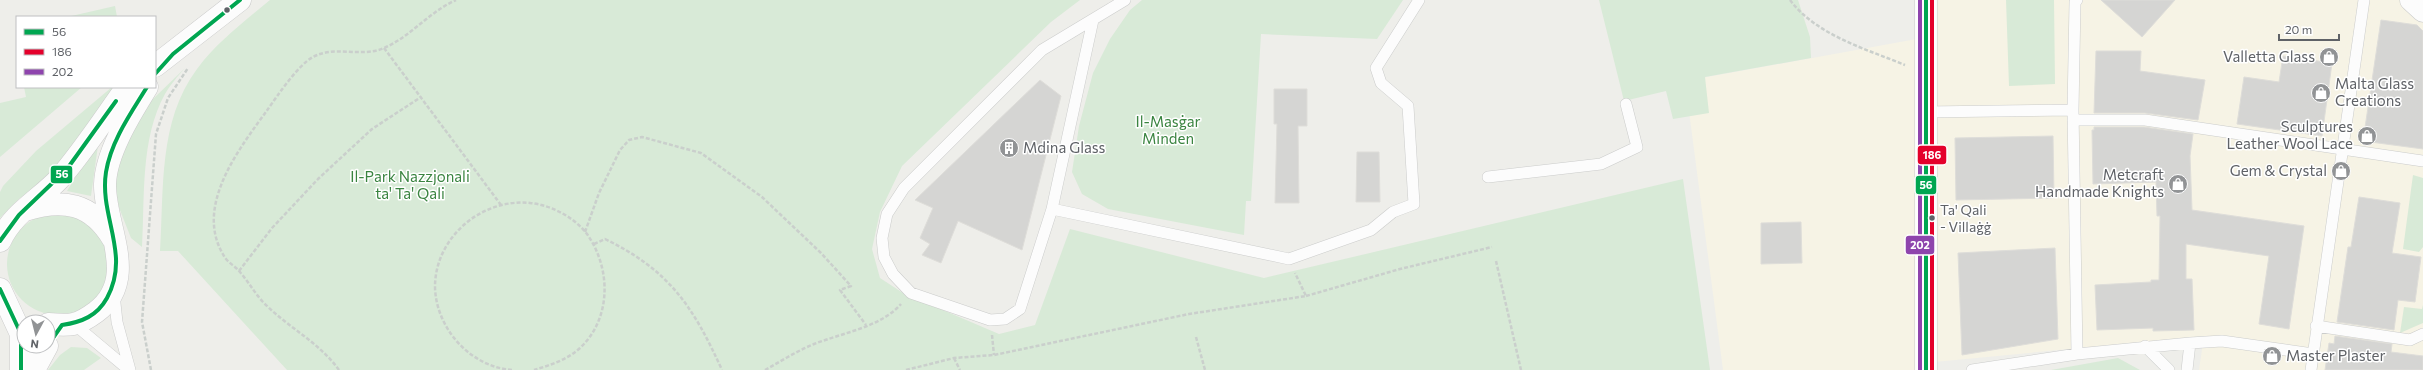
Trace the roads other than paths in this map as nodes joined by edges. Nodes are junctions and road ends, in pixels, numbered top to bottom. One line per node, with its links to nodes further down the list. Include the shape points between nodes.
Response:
1 (240, 0): 10 (main road)
2 (1419, 0): 21 (lane, via 1376,68 1381,83 1408,106 1414,204 1393,212 1371,230 1289,259)
3 (1926, 0): 16 (main road)
4 (2077, 0): 17 (lane)
5 (2364, 0): 18 (lane)
6 (2411, 0): 8 (main road)
7 (1122, 1): 9 (lane)
8 (2423, 11)
9 (1093, 20): 21 (lane); 21 (lane, via 1042,50 904,188 888,214 882,238 884,257 892,274 910,293 990,320 1005,319 1020,309)
10 (181, 60): 11 (main road); 12 (main road)
11 (156, 66)
12 (156, 73)
13 (126, 88): 22 (main road, via 59,179)
14 (146, 88): 24 (main road, via 127,119 113,150 105,183)
15 (1626, 104): 20 (lane, via 1637,147 1601,164)
16 (1926, 112): 17 (lane); 39 (main road)
17 (2073, 115): 18 (lane, via 2145,120); 34 (lane)
18 (2344, 149): 19 (lane); 29 (lane)
19 (2423, 161)
20 (1488, 177)
21 (1052, 208)
22 (22, 211): 23 (main road, via 6,228); 24 (main road, via 44,204 66,203 86,210 104,224)
23 (0, 240)
24 (115, 243): 25 (main road, via 119,266)
25 (114, 289): 28 (main road, via 101,308 81,323); 38 (lane, via 117,322)
26 (1, 292): 27 (main road); 36 (main road, via 21,334)
27 (20, 314)
28 (61, 324): 38 (lane)
29 (2316, 326): 30 (lane, via 2410,340); 35 (lane)
30 (2423, 334)
31 (2190, 343): 32 (lane); 35 (lane, via 2222,341); 42 (lane)
32 (2145, 346): 34 (lane); 41 (lane)
33 (43, 354): 37 (main road)
34 (2077, 354): 40 (lane)
35 (2313, 354): 43 (lane)
36 (21, 370)
37 (34, 370)
38 (129, 370)
39 (1926, 370)
40 (1972, 370)
41 (2169, 370)
42 (2187, 370)
43 (2311, 370)

